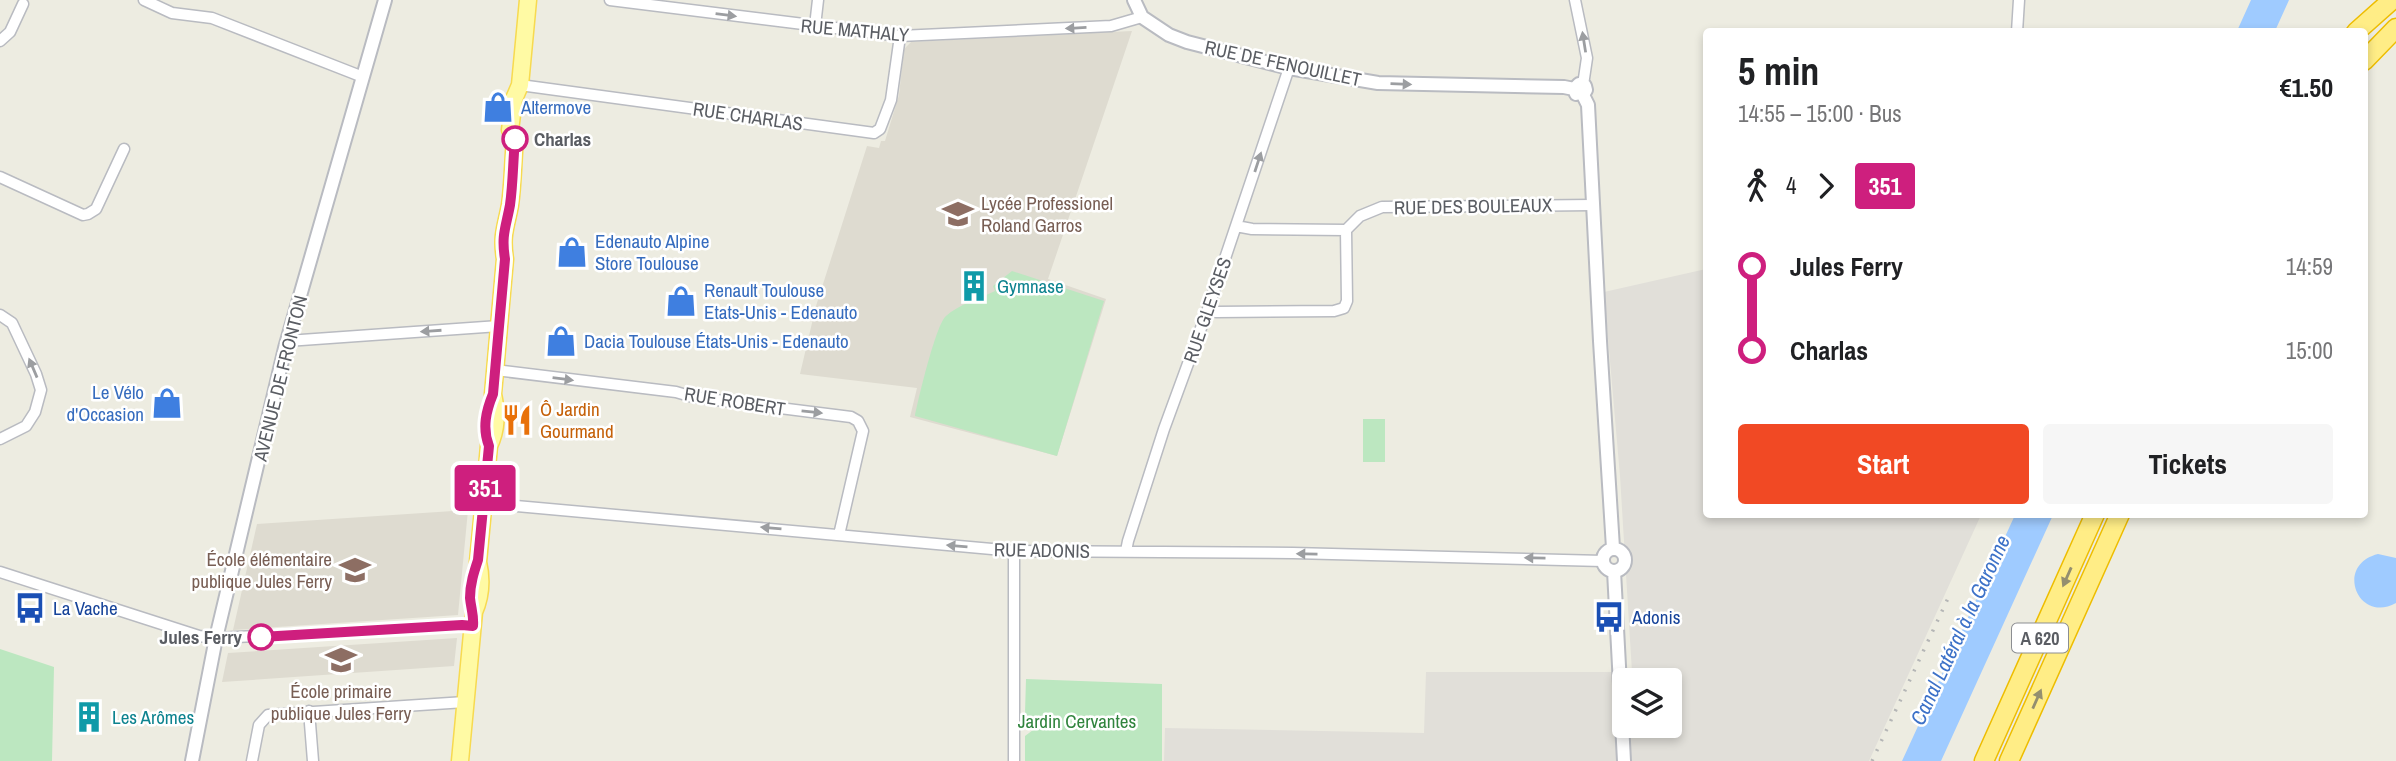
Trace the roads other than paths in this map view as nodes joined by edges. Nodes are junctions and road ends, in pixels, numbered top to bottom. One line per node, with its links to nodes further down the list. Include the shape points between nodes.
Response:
1 (144, 0): 24 (street, via 172,13 212,18)
2 (386, 0): 24 (street, AVENUE DE FRONTON)
3 (528, 0): 25 (main road)
4 (610, 0): 13 (street, RUE MATHALY, one-way to 13)
5 (818, 0): 13 (street)
6 (1134, 0): 12 (street, RUE DE FENOUILLET)
7 (1575, 0): 26 (street, one-way to 7, via 1587,58)
8 (2019, 0): 14 (street)
9 (2375, 0): 15 (highway)
10 (2392, 0): 16 (highway)
11 (23, 4): 20 (street, via 10,32)
12 (1142, 16): 18 (street, RUE MATHALY, one-way to 18, via 1111,26); 23 (street, RUE DE FENOUILLET, via 1186,42)
13 (815, 26): 18 (street, RUE MATHALY)
14 (2017, 28)
15 (2357, 28)
16 (2359, 28)
17 (2396, 28): 21 (highway)
18 (900, 36): 25 (street, RUE CHARLAS, via 891,100 880,130 874,132)
19 (2396, 38): 21 (highway)
20 (0, 41)
21 (2378, 46): 22 (highway)
22 (2368, 57)
23 (1289, 68): 26 (street, RUE DE FENOUILLET, one-way to 26, via 1378,83); 30 (street, RUE GLEYSES, one-way to 23)
24 (363, 77): 35 (street, AVENUE DE FRONTON)
25 (520, 85): 34 (main road, via 510,130 515,139 502,244 505,259)
26 (1580, 89): 29 (street, via 1588,105)
27 (124, 149): 28 (street, via 96,209 88,214)
28 (0, 177)
29 (1592, 205): 31 (street, RUE DES BOULEAUX, via 1382,207 1360,216); 42 (street)
30 (1236, 226): 31 (street); 32 (street, RUE GLEYSES)
31 (1346, 230): 32 (street, via 1344,308 1334,312)
32 (1208, 309): 44 (street, RUE GLEYSES)
33 (0, 315): 37 (street, one-way to 33, via 26,426 41,390 12,323)
34 (499, 326): 35 (street, one-way to 35); 36 (main road)
35 (287, 341): 49 (street, AVENUE DE FRONTON)
36 (495, 370): 38 (main road, via 487,411 489,446); 41 (street, RUE ROBERT, one-way to 41, via 851,417 863,431)
37 (0, 439)
38 (483, 503): 41 (street, RUE ADONIS, one-way to 38); 48 (main road, via 478,562 472,573)
39 (2093, 518): 58 (highway, A 620, one-way to 58)
40 (2118, 518): 59 (highway, A 620, one-way to 40)
41 (839, 535): 43 (street, RUE ADONIS, one-way to 41)
42 (1614, 548): 45 (street, via 1605,552); 47 (street, via 1626,558 1624,567)
43 (1014, 551): 44 (street, RUE ADONIS); 56 (street)
44 (1126, 551): 45 (street, RUE ADONIS, one-way to 44)
45 (1603, 561): 47 (street)
46 (0, 572): 49 (street)
47 (1615, 572): 57 (street)
48 (473, 619): 49 (street, via 462,625); 50 (main road)
49 (216, 638): 52 (street, AVENUE DE FRONTON)
50 (465, 702): 51 (street); 55 (main road)
51 (309, 712): 53 (street, via 268,715 259,725); 54 (street)
52 (192, 761)
53 (251, 761)
54 (313, 761)
55 (460, 761)
56 (1014, 761)
57 (1624, 761)
58 (1984, 761)
59 (2009, 761)

